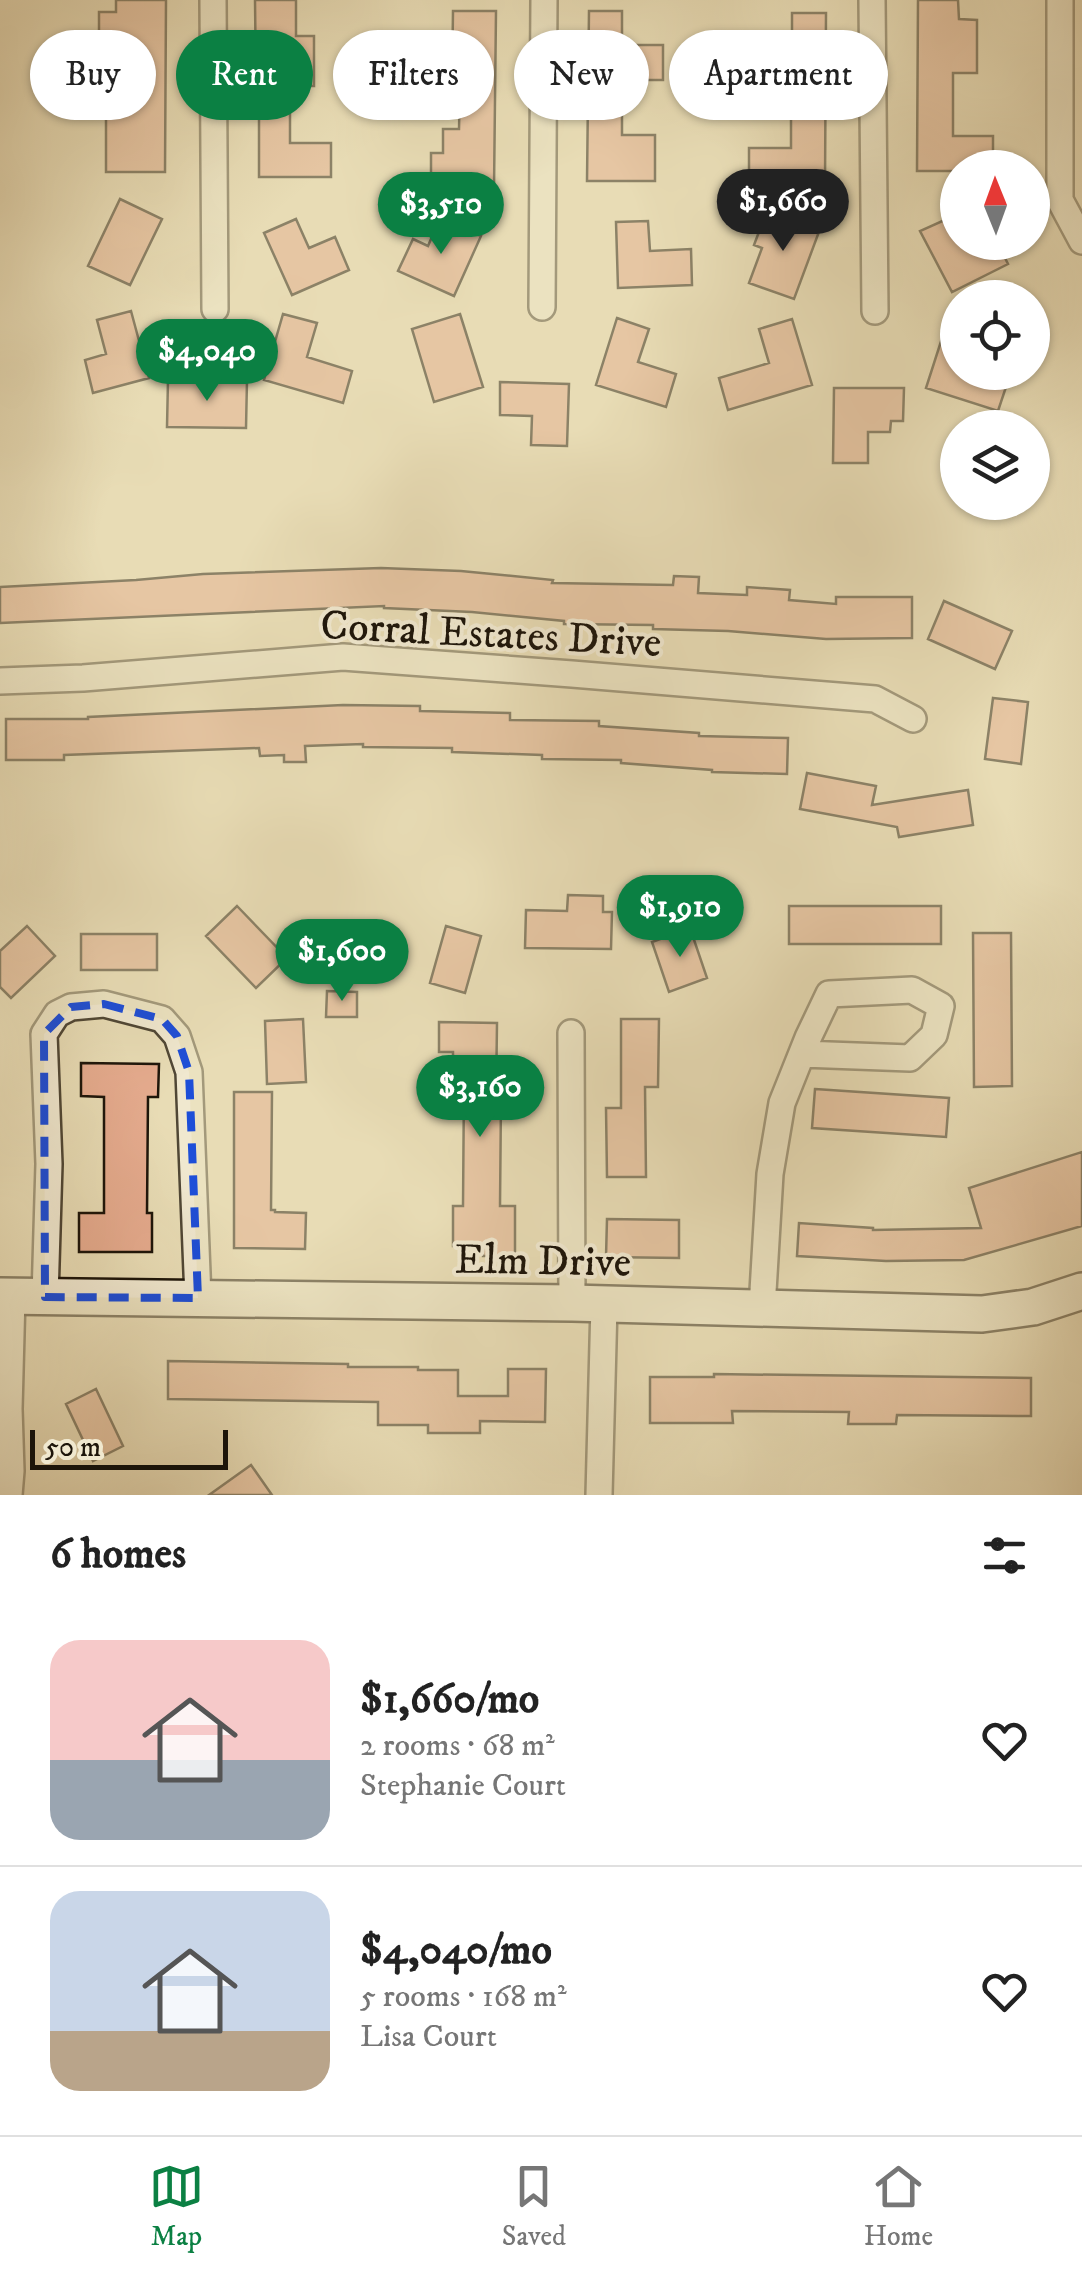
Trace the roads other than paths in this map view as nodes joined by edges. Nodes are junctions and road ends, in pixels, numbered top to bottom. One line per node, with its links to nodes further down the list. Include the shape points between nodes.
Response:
1 (214, 0): 7 (street)
2 (544, 0): 6 (street)
3 (872, 0): 8 (street)
4 (1060, 0): 5 (street, via 1060,200)
5 (1082, 240)
6 (542, 307)
7 (215, 308)
8 (874, 311)
9 (0, 681): 10 (street, Corral Estates Drive, via 343,657 875,700)
10 (913, 718)
11 (571, 1032): 16 (street)
12 (802, 1054): 12 (street, via 910,1058 934,1034 941,1006 912,990 830,994); 17 (street, via 782,1103 770,1174)
13 (1082, 1291): 17 (street, Elm Drive, via 982,1314)
14 (19, 1296): 15 (street, Elm Drive); 15 (street, via 48,1164 44,1034 71,1007 104,1004 162,1019 177,1036 188,1072); 18 (street)
15 (198, 1298): 16 (street, Elm Drive)
16 (588, 1304): 17 (street, Elm Drive); 19 (street)
17 (762, 1308)
18 (9, 1495)
19 (598, 1495)

